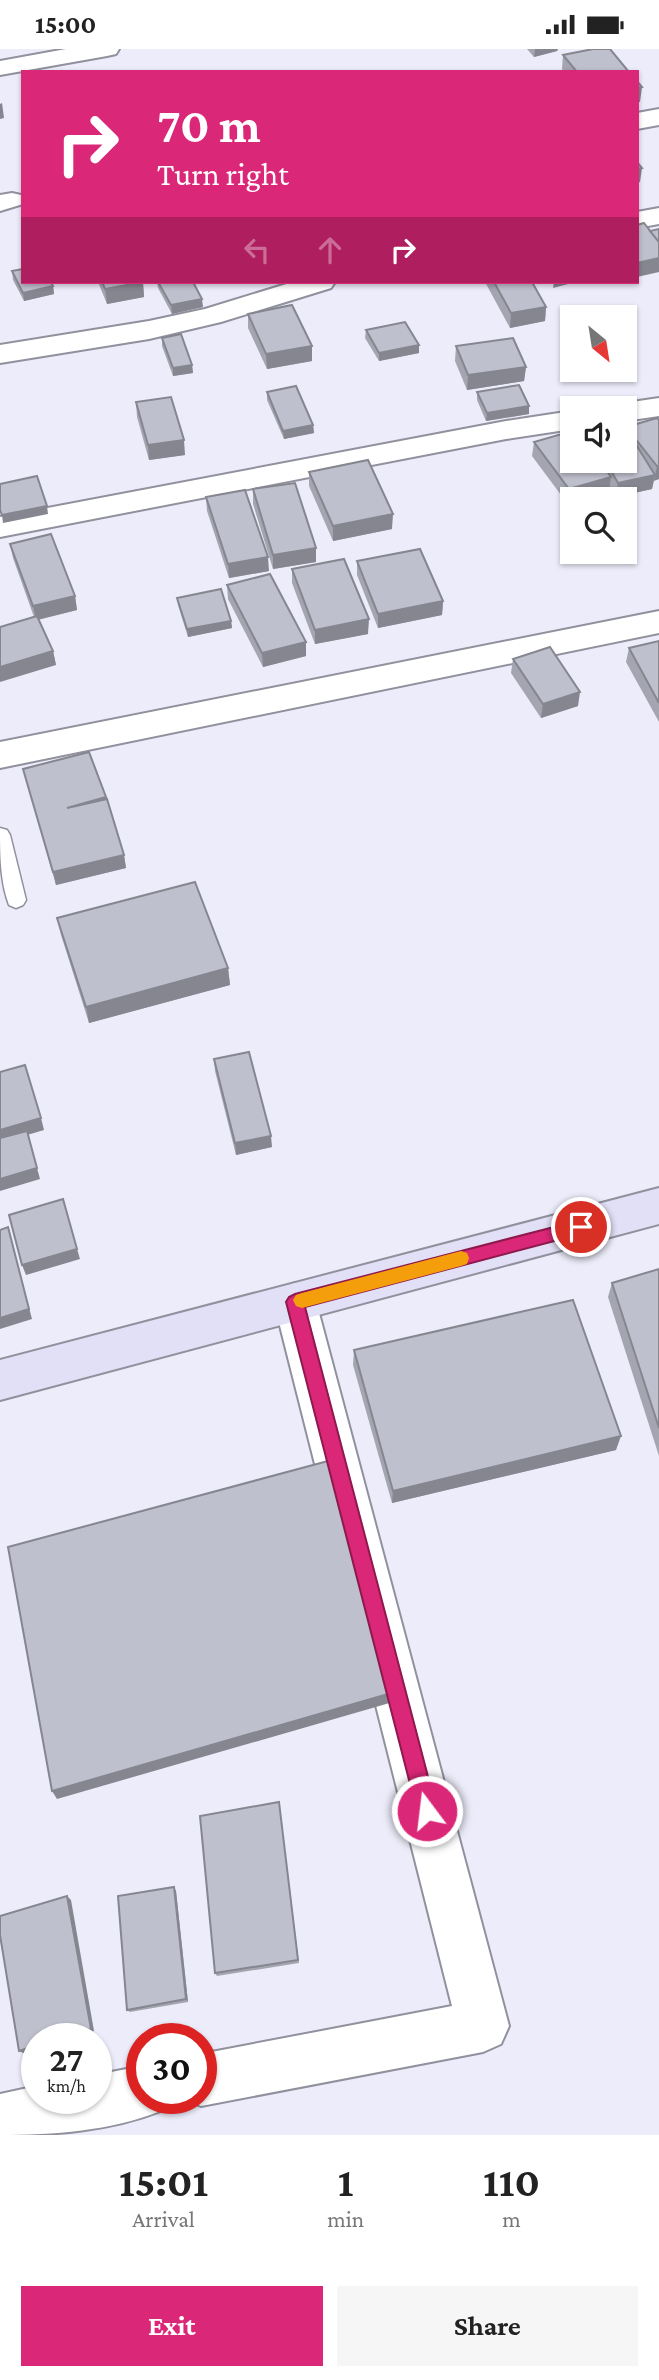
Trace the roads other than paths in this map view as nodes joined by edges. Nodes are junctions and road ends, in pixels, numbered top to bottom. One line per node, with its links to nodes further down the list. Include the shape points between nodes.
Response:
1 (107, 49): 2 (street)
2 (0, 68)
3 (659, 117): 4 (street)
4 (639, 121)
5 (659, 216): 6 (street)
6 (639, 220)
7 (315, 284): 8 (street, via 149,330)
8 (0, 354)
9 (659, 407): 10 (street)
10 (637, 410)
11 (560, 422): 12 (street)
12 (0, 527)
13 (659, 622): 14 (street)
14 (0, 755)
15 (0, 835): 16 (lane)
16 (16, 900)
17 (659, 1206): 18 (main road)
18 (295, 1302): 19 (main road); 20 (street, via 483,2025)
19 (0, 1380)
20 (217, 2078)
21 (126, 2095): 22 (street)
22 (0, 2120)

